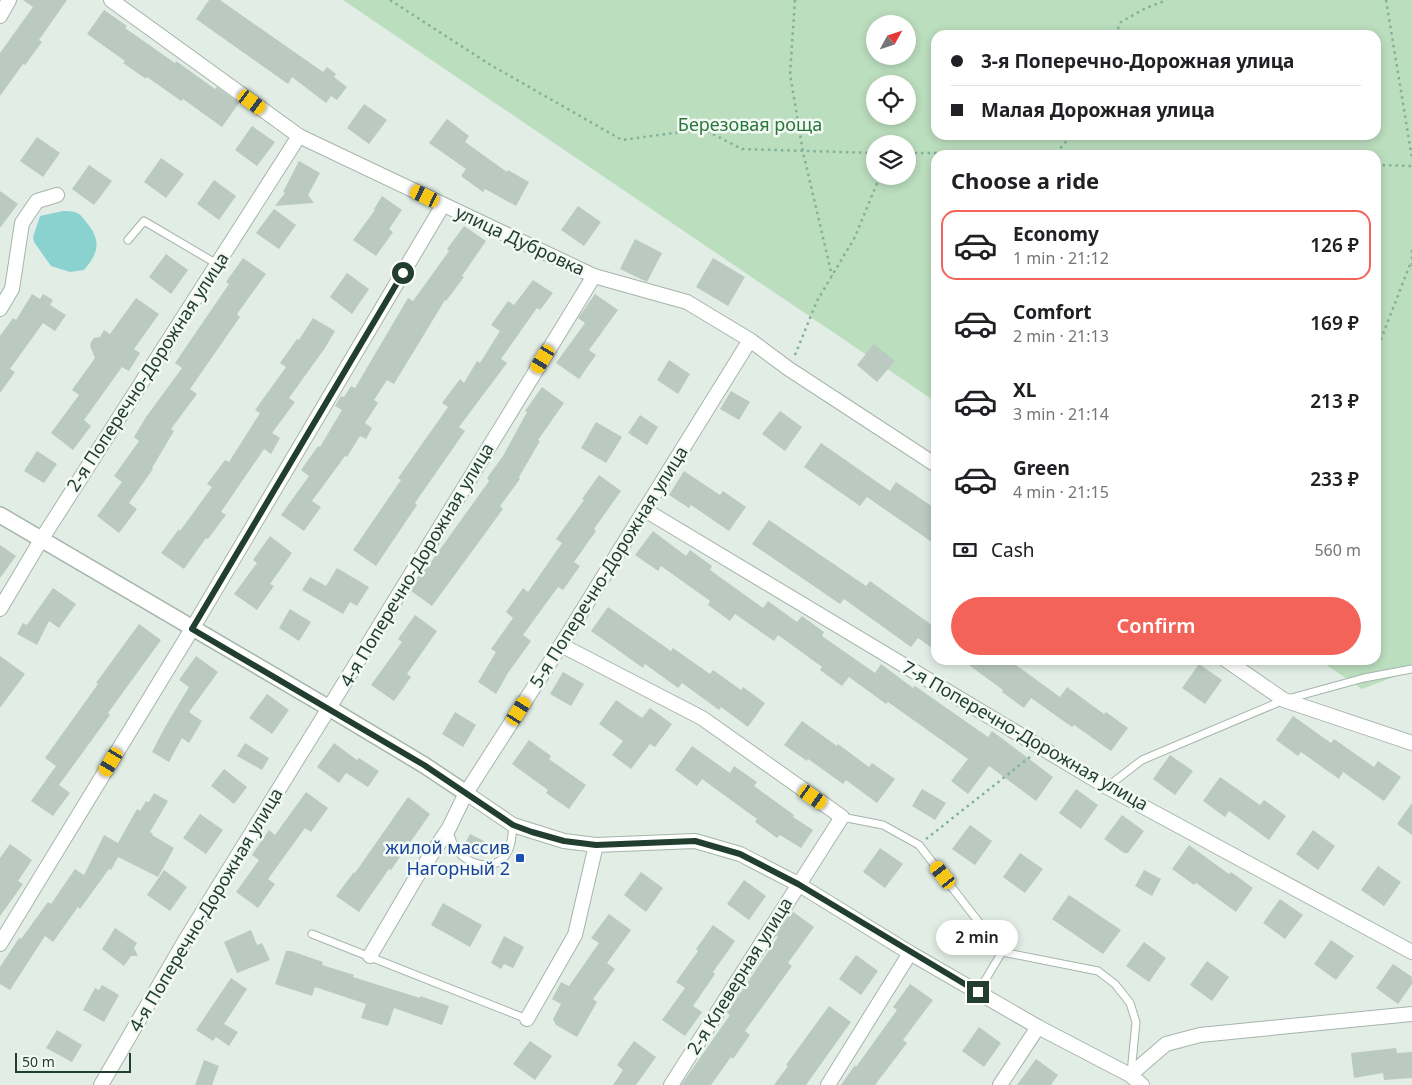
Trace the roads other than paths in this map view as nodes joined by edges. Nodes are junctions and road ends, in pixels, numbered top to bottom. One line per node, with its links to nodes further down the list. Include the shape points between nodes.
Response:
1 (9, 0): 3 (street)
2 (111, 0): 4 (street, улица Дубровка)
3 (0, 16)
4 (299, 136): 6 (street, улица Дубровка); 8 (street, 2-я Поперечно-Дорожная улица)
5 (57, 195): 10 (street, via 37,200 22,223 12,289)
6 (443, 205): 9 (street, улица Дубровка); 17 (street)
7 (128, 240): 8 (lane, via 144,220)
8 (217, 264): 15 (street, 2-я Поперечно-Дорожная улица)
9 (594, 276): 11 (street, улица Дубровка, via 687,302); 22 (street, 4-я Поперечно-Дорожная улица)
10 (0, 309)
11 (750, 340): 12 (street, улица Дубровка); 13 (street, 5-я Поперечно-Дорожная улица)
12 (931, 463)
13 (645, 510): 18 (street, 5-я Поперечно-Дорожная улица); 24 (street, 7-я Поперечно-Дорожная улица)
14 (0, 515): 15 (street)
15 (41, 540): 16 (street, 2-я Поперечно-Дорожная улица); 17 (street)
16 (0, 609)
17 (192, 629): 22 (street); 32 (street)
18 (561, 645): 25 (street, 5-я Поперечно-Дорожная улица); 26 (street, via 702,718)
19 (1233, 665): 21 (street)
20 (1412, 669): 21 (lane, via 1364,678)
21 (1284, 700): 23 (street); 24 (lane, via 1142,760)
22 (329, 708): 25 (street); 42 (street, 4-я Поперечно-Дорожная улица)
23 (1412, 743)
24 (1107, 787): 34 (street, 7-я Поперечно-Дорожная улица)
25 (466, 793): 27 (street); 28 (street)
26 (842, 817): 30 (street, 2-я Клеверная улица); 33 (lane, via 882,825 919,845)
27 (513, 825): 28 (lane, via 507,853 500,861 487,865 467,859 457,850 451,841); 29 (street, via 564,841)
28 (449, 828): 36 (street)
29 (596, 845): 30 (street, via 695,841 740,854); 39 (street, via 575,935)
30 (798, 884): 35 (street); 43 (street, 2-я Клеверная улица)
31 (312, 934): 36 (lane)
32 (0, 944)
33 (1002, 952): 37 (lane); 41 (lane, via 1098,971 1115,984 1130,1003 1136,1022)
34 (1412, 952)
35 (910, 953): 37 (street); 44 (street)
36 (370, 956): 39 (lane)
37 (978, 992): 40 (street)
38 (1412, 1014): 41 (street, via 1200,1035 1166,1044)
39 (527, 1019)
40 (1038, 1027): 41 (street); 45 (street)
41 (1130, 1075): 46 (street)
42 (100, 1085)
43 (671, 1085)
44 (828, 1085)
45 (1000, 1085)
46 (1142, 1085)

